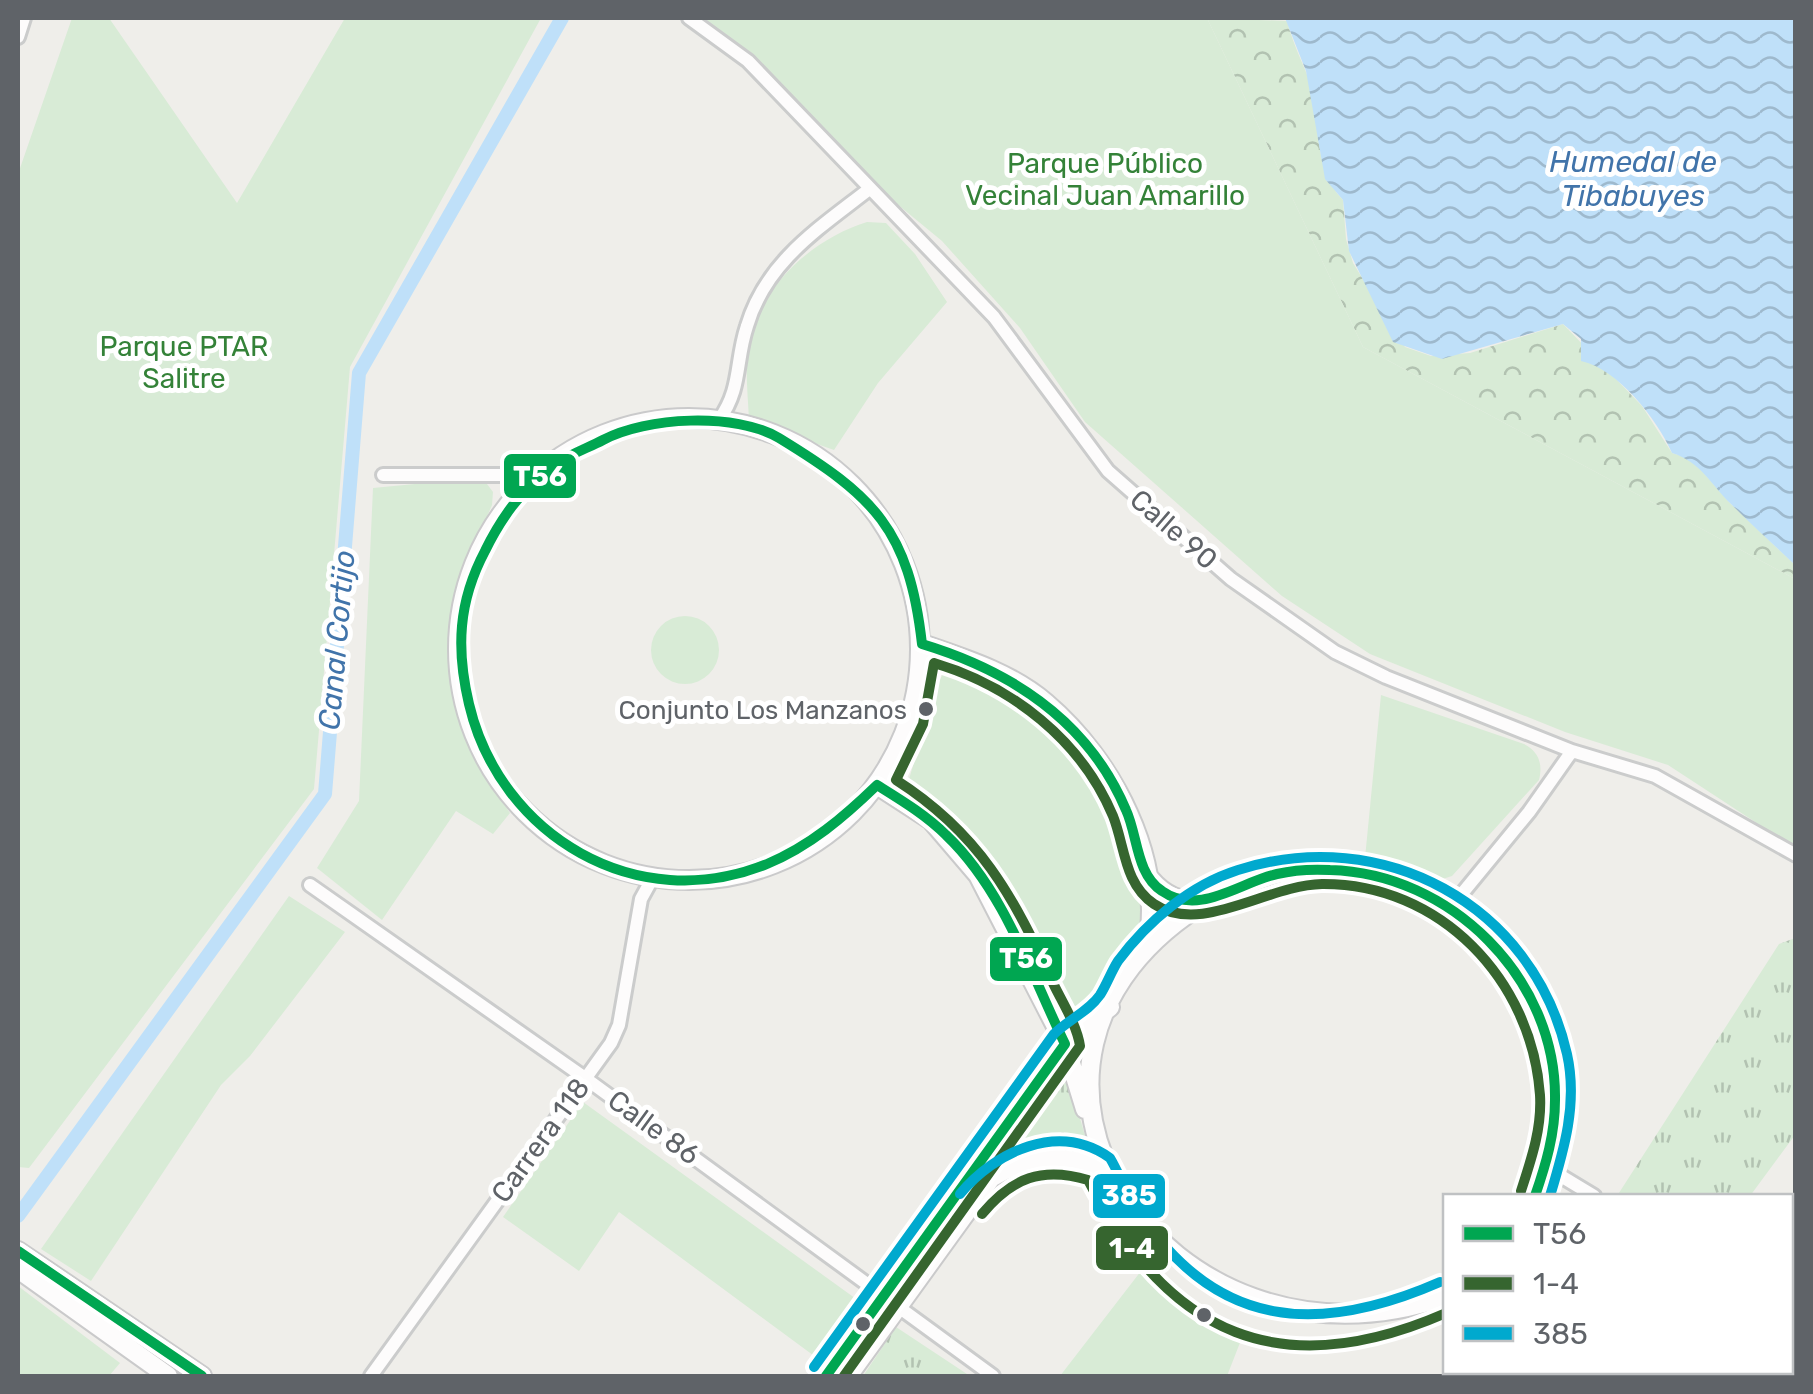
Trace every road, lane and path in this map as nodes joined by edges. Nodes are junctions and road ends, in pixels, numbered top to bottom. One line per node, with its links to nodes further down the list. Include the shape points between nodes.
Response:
1 (24, 18): 3 (street)
2 (689, 18): 4 (street, Calle 90, via 748,61)
3 (18, 37)
4 (868, 190): 5 (street, via 800,242 761,290 745,329 735,397); 9 (street, Calle 90, via 994,317 1108,471 1231,579 1334,652)
5 (719, 420): 7 (street, via 670,419 622,428 577,447); 8 (street, via 789,441 863,494 915,590)
6 (384, 475): 7 (street)
7 (537, 475): 13 (street, via 494,526 470,574 458,665 467,716 487,764 517,806 556,840 602,866)
8 (922, 644): 10 (street, via 909,720); 12 (street, via 988,666 1045,702 1076,733 1127,809)
9 (1572, 751): 11 (street, Calle 90, via 1655,776); 16 (street)
10 (877, 785): 13 (street, via 828,832 754,871 703,881); 19 (street, via 931,820 968,861)
11 (1796, 855)
12 (1146, 874): 15 (street, via 1172,898); 17 (street, via 1152,912)
13 (652, 878): 21 (street, Carrera 118, via 641,898 619,1025)
14 (310, 884): 21 (street, Calle 86)
15 (1209, 900): 16 (street, via 1276,874 1331,870 1385,877); 17 (street)
16 (1451, 907): 24 (street, via 1496,946 1542,1022 1555,1094)
17 (1146, 949): 18 (street)
18 (1110, 1007): 19 (street); 20 (street)
19 (1065, 1044): 20 (street); 22 (street); 30 (street)
20 (1094, 1054): 22 (street)
21 (585, 1078): 30 (street, Calle 86); 33 (street, Carrera 118)
22 (1090, 1127): 23 (street)
23 (1098, 1167): 29 (street, via 1116,1210 1150,1256 1194,1294 1230,1313 1275,1328 1319,1332 1393,1321); 30 (street, via 1052,1156 1026,1160 991,1178)
24 (1546, 1168): 25 (street); 26 (street)
25 (1536, 1194)
26 (1591, 1194)
27 (18, 1251): 32 (street)
28 (18, 1269): 31 (street)
29 (1443, 1297)
30 (890, 1300): 34 (street); 35 (street); 36 (street, Calle 86)
31 (168, 1376)
32 (202, 1376)
33 (372, 1376)
34 (826, 1376)
35 (848, 1376)
36 (993, 1376)

